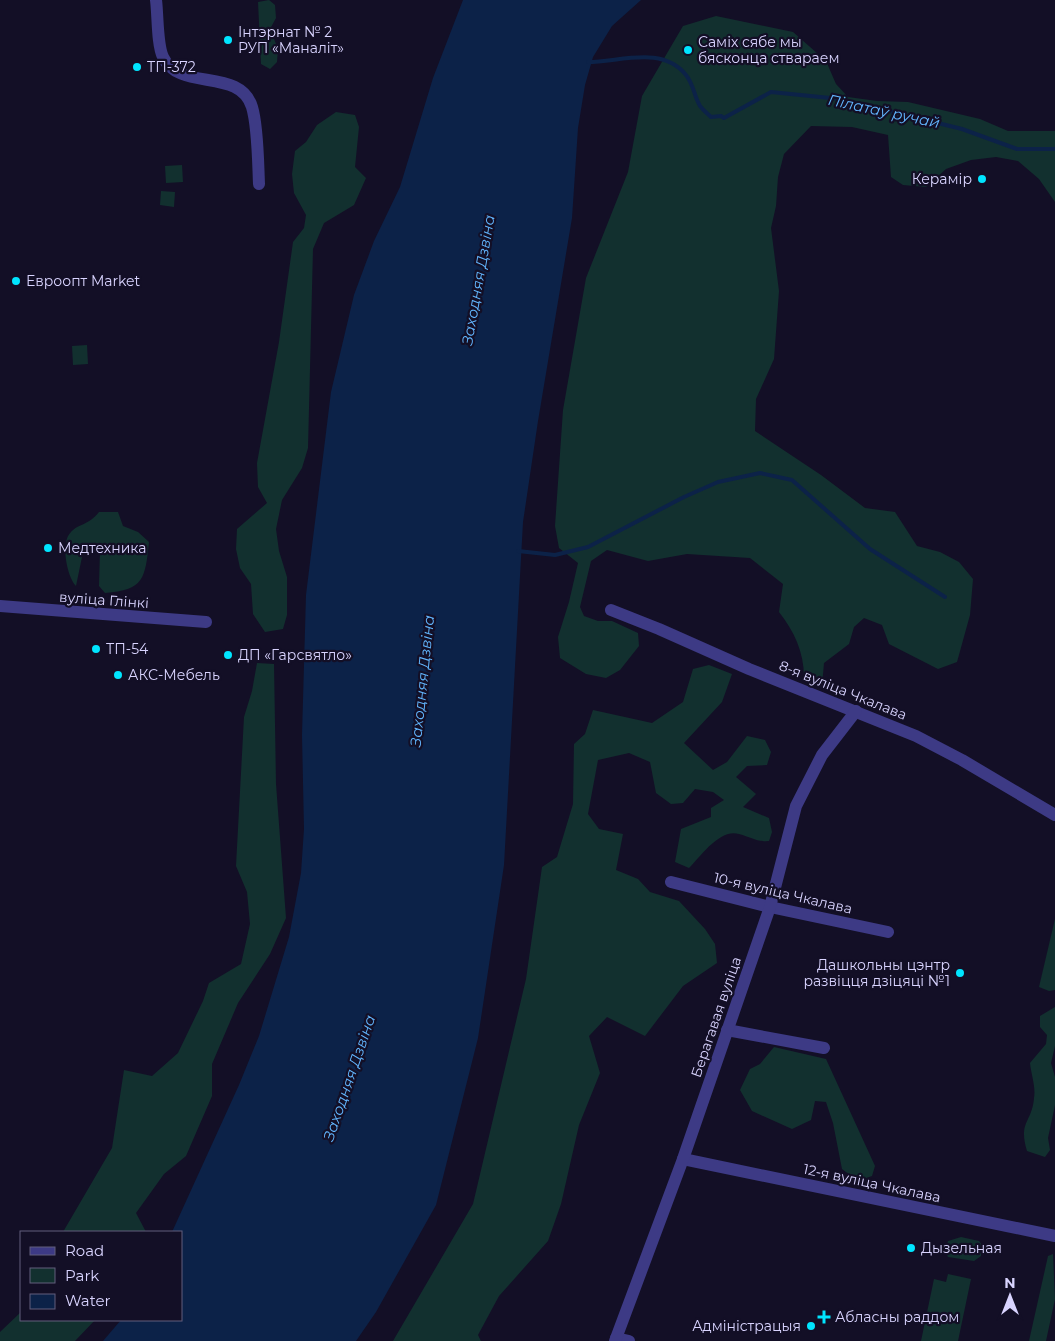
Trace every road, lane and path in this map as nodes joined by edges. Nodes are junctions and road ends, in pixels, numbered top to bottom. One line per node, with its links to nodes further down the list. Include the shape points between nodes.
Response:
1 (156, 0): 2 (street, via 162,56 167,64 184,75 235,87 252,106)
2 (259, 184)
3 (0, 606): 5 (street, вуліца Глінкі)
4 (611, 610): 6 (street, 8-я вуліца Чкалава)
5 (206, 622)
6 (856, 711): 7 (street, 8-я вуліца Чкалава, via 962,760); 9 (street, Берагавая вуліца, via 822,755 796,806)
7 (1055, 816)
8 (671, 882): 9 (street, 10-я вуліца Чкалава)
9 (770, 906): 10 (street, 10-я вуліца Чкалава); 11 (street, Берагавая вуліца)
10 (888, 932)
11 (726, 1030): 12 (street); 13 (street, Берагавая вуліца)
12 (824, 1048)
13 (683, 1159): 14 (street, 12-я вуліца Чкалава); 15 (street, Берагавая вуліца)
14 (1055, 1236)
15 (615, 1340): 16 (street)
16 (629, 1341)

